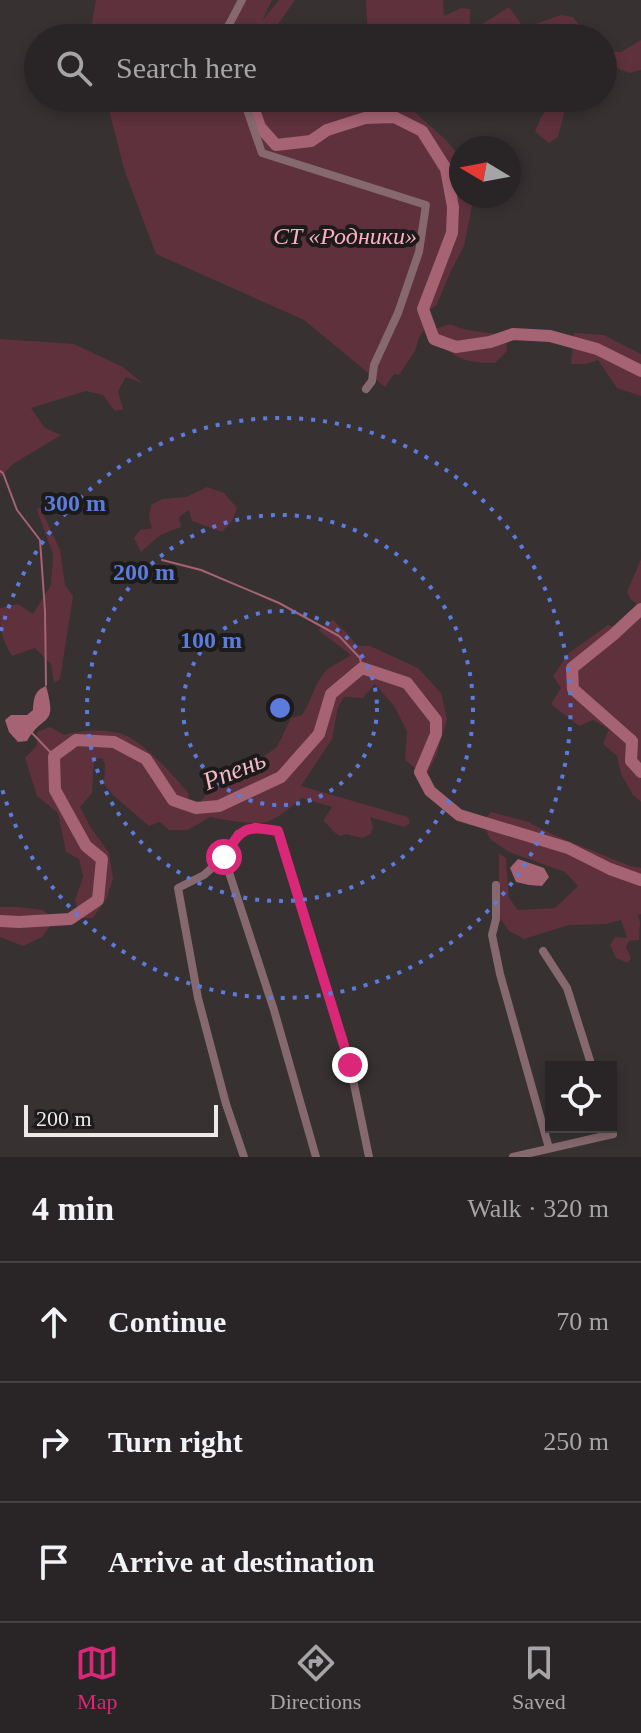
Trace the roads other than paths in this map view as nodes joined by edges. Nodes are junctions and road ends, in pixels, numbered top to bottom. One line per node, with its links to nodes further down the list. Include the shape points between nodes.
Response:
1 (242, 0): 2 (street)
2 (229, 24)
3 (248, 112): 4 (street, via 262,153 426,205 419,252)
4 (366, 389)
5 (224, 857): 11 (street, via 178,888 198,998); 12 (street); 13 (street, via 238,834 255,827 278,831 350,1065)
6 (496, 885): 10 (street, via 492,935)
7 (543, 951): 8 (street, via 567,988)
8 (590, 1061)
9 (613, 1133): 10 (street)
10 (549, 1148): 14 (street)
11 (244, 1157)
12 (316, 1157)
13 (369, 1157)
14 (513, 1157)

